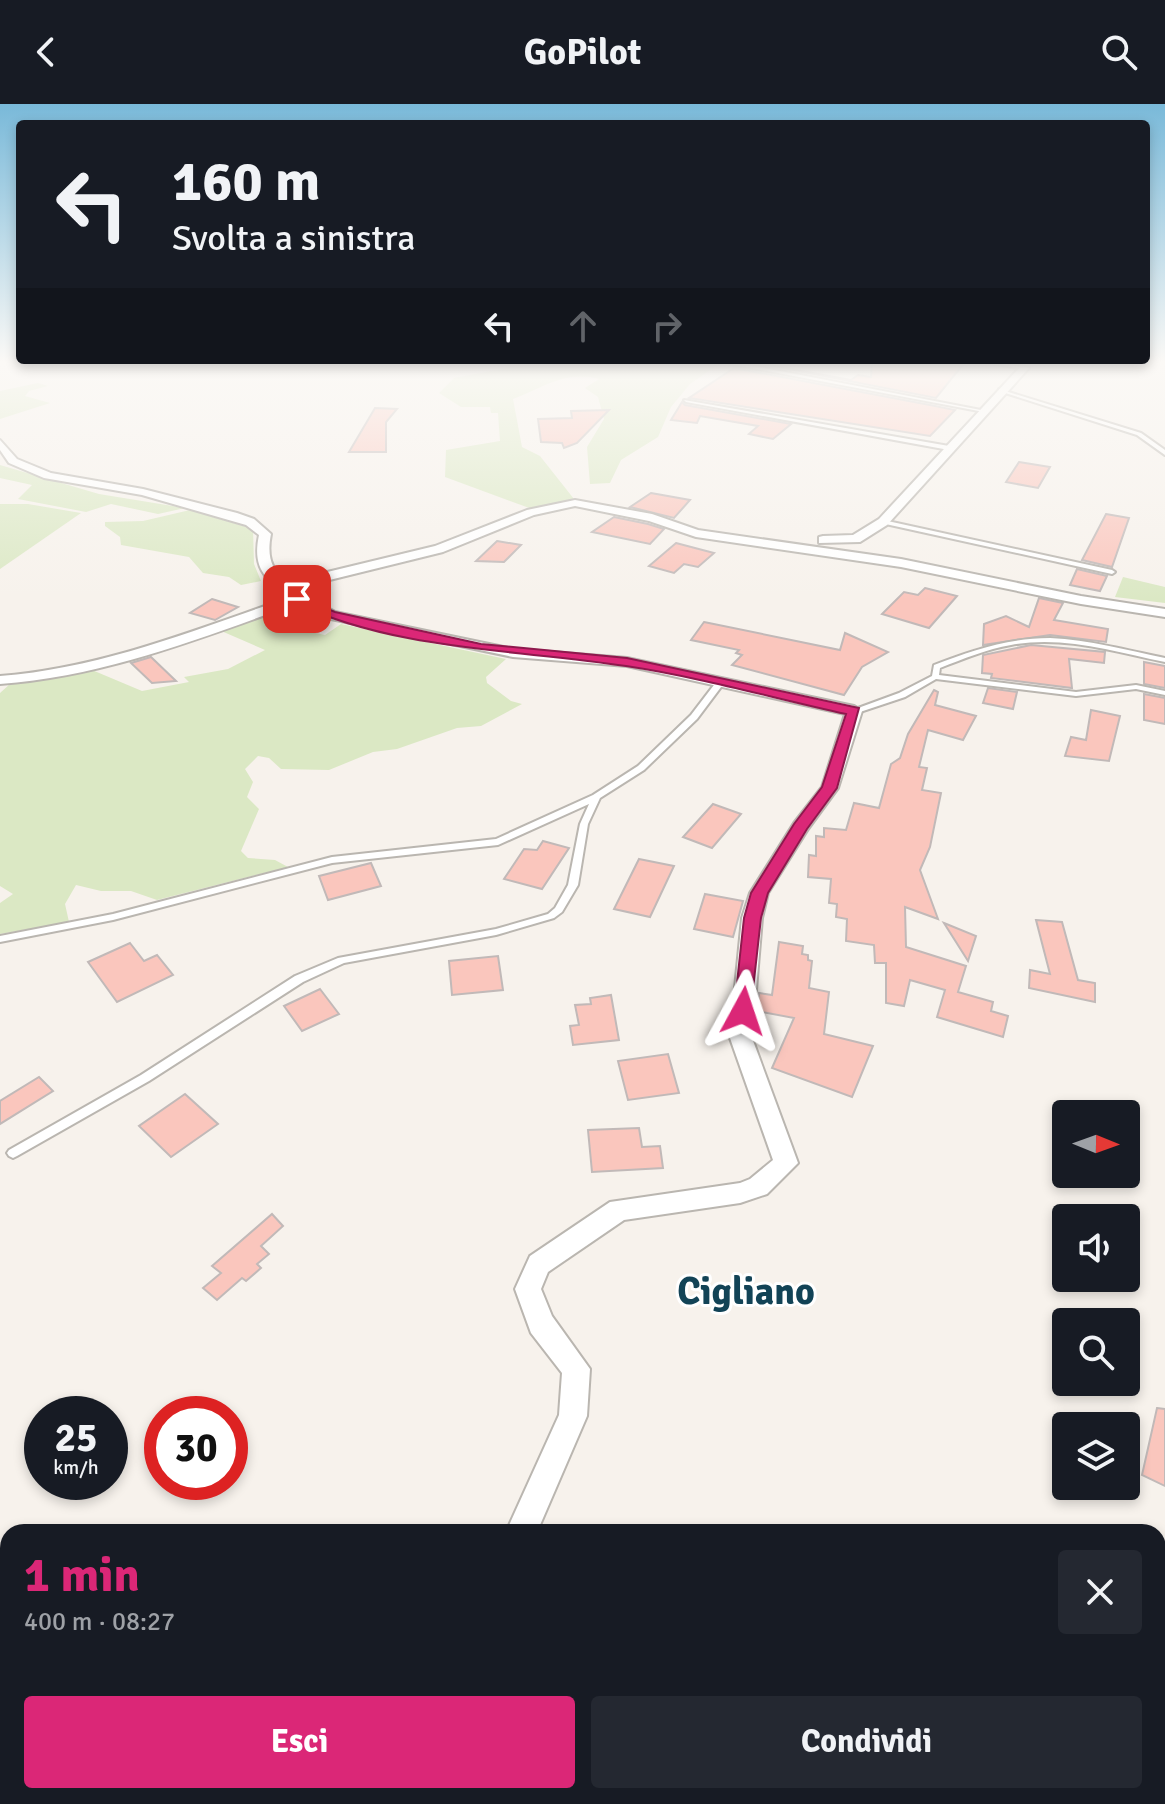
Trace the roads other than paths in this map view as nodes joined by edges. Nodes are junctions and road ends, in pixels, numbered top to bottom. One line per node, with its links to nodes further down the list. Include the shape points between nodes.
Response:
1 (912, 441): 4 (lane)
2 (955, 441): 4 (street)
3 (0, 443): 8 (street, via 13,461 48,476 143,492 250,522 265,534 262,550 268,574)
4 (949, 448): 6 (street)
5 (652, 518): 6 (street, via 846,542); 8 (street, via 575,503 531,512 439,549); 10 (street, via 696,533 901,563)
6 (883, 522): 7 (lane)
7 (1112, 572)
8 (283, 587): 9 (street)
9 (297, 599): 13 (street, via 171,646 62,673); 14 (street, via 331,615 481,648 627,662)
10 (1165, 613)
11 (1165, 660): 12 (lane, via 1034,640 955,659 937,667)
12 (935, 677): 15 (lane, via 1076,694 1136,687); 16 (lane)
13 (0, 680)
14 (720, 683): 16 (street); 17 (lane, via 694,717 641,768)
15 (1165, 693)
16 (854, 711): 20 (street, via 830,788 759,893 752,918 741,1038 786,1163 758,1187 740,1193 619,1210 539,1264 528,1289 541,1324 576,1369 573,1416)
17 (596, 797): 18 (lane, via 482,846 332,860 113,917); 19 (lane, via 584,824 573,885 551,916 496,932 342,960 299,979 145,1078)
18 (0, 939)
19 (13, 1153)
20 (525, 1524)

